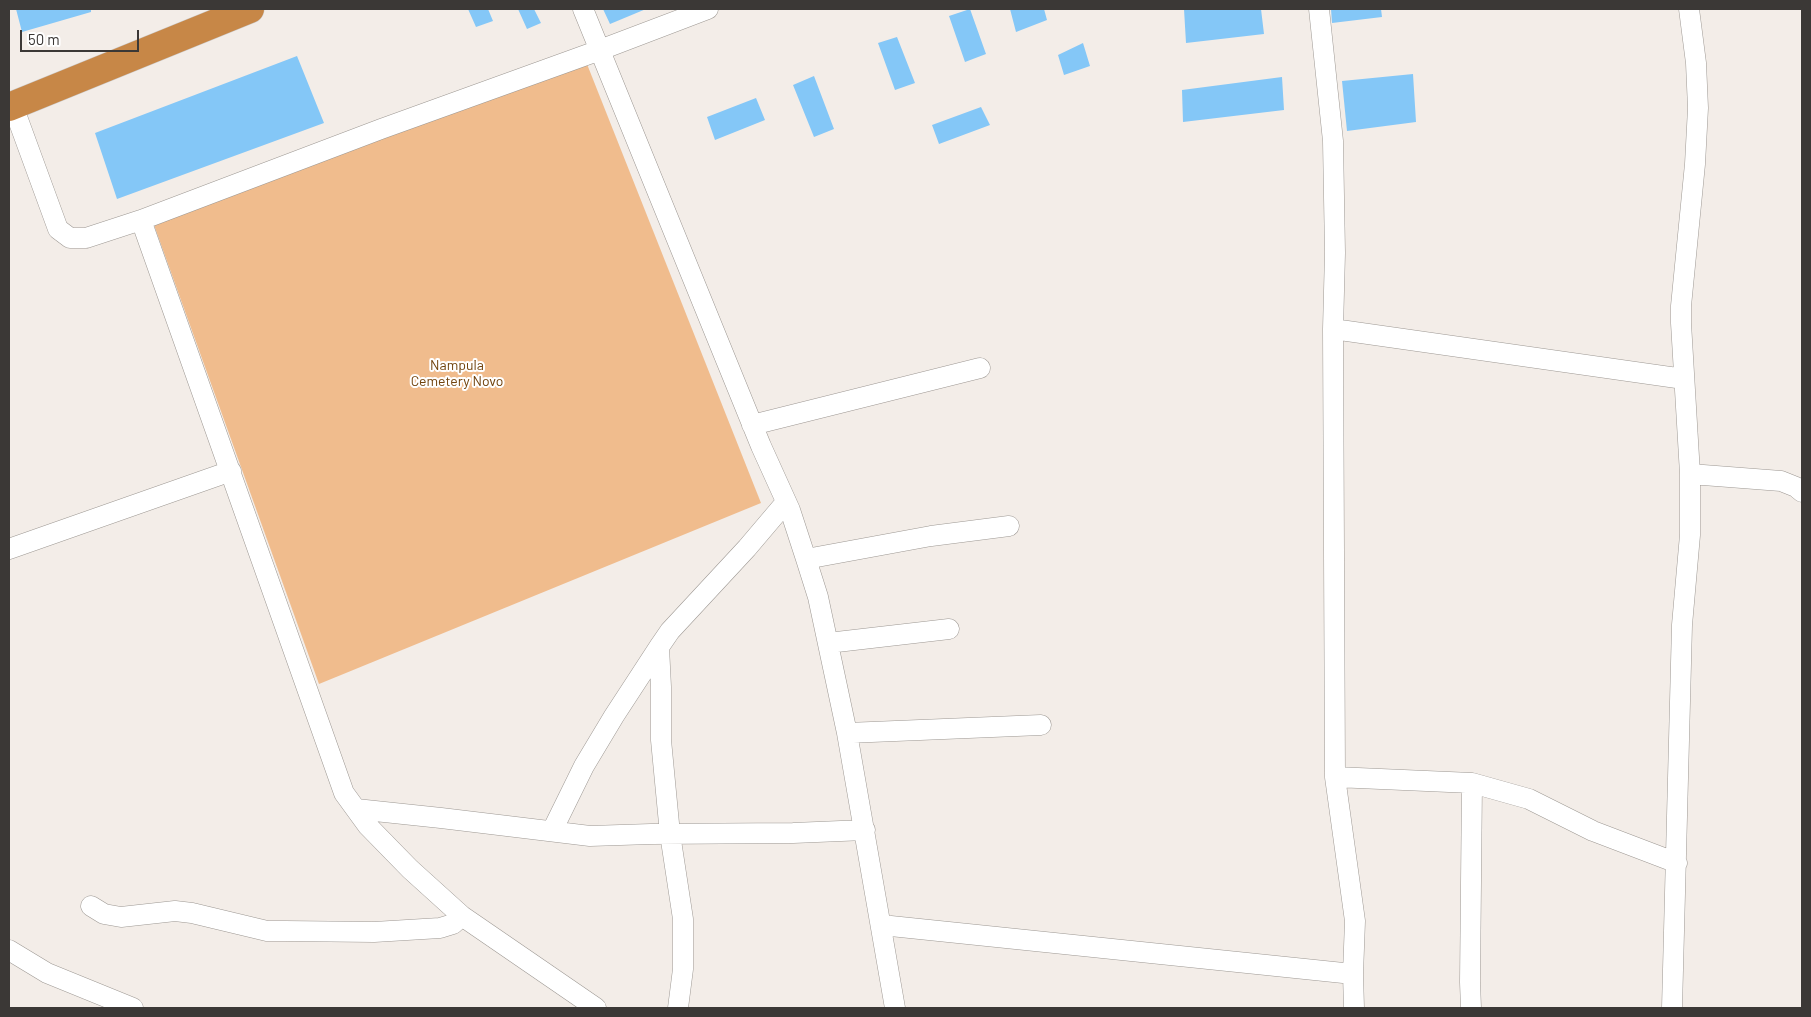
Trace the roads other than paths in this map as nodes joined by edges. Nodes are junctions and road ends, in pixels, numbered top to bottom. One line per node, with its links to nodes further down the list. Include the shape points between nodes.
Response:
1 (250, 9): 7 (highway)
2 (583, 9): 6 (street)
3 (708, 9): 6 (street)
4 (1319, 9): 9 (street, via 1333,141)
5 (1689, 9): 11 (street, via 1698,108 1681,306)
6 (600, 50): 8 (street, via 390,125); 12 (street)
7 (11, 106): 8 (street, via 58,229 70,238 86,238)
8 (141, 220): 13 (street)
9 (1333, 329): 11 (street); 25 (street)
10 (980, 368): 12 (street)
11 (1684, 379): 14 (street)
12 (752, 424): 16 (street)
13 (231, 471): 18 (street); 27 (street, via 330,756 344,793)
14 (1690, 474): 15 (street, via 1781,481); 31 (street, via 1690,535 1682,625)
15 (1802, 492)
16 (786, 502): 19 (street); 22 (street)
17 (1009, 526): 19 (street, via 931,536)
18 (9, 549)
19 (806, 559): 21 (street)
20 (949, 629): 21 (street)
21 (828, 643): 24 (street)
22 (659, 647): 29 (street, via 584,766); 30 (street, via 661,740)
23 (1041, 725): 24 (street)
24 (847, 733): 28 (street)
25 (1335, 777): 26 (street); 36 (street, via 1355,920)
26 (1472, 783): 31 (street, via 1529,799 1593,832); 42 (street)
27 (356, 809): 29 (street); 33 (street, via 410,869)
28 (865, 830): 30 (street); 34 (street)
29 (552, 831): 30 (street, via 590,836)
30 (670, 834): 39 (street, via 683,919 683,969)
31 (1677, 863): 43 (street)
32 (91, 906): 33 (street, via 104,914 121,917 175,910 267,931 374,932 440,928 453,924)
33 (462, 916): 38 (street)
34 (881, 925): 36 (street); 40 (street)
35 (9, 950): 37 (street, via 47,973)
36 (1353, 974): 41 (street)
37 (133, 1008)
38 (596, 1008)
39 (678, 1008)
40 (895, 1008)
41 (1354, 1008)
42 (1472, 1008)
43 (1672, 1008)

